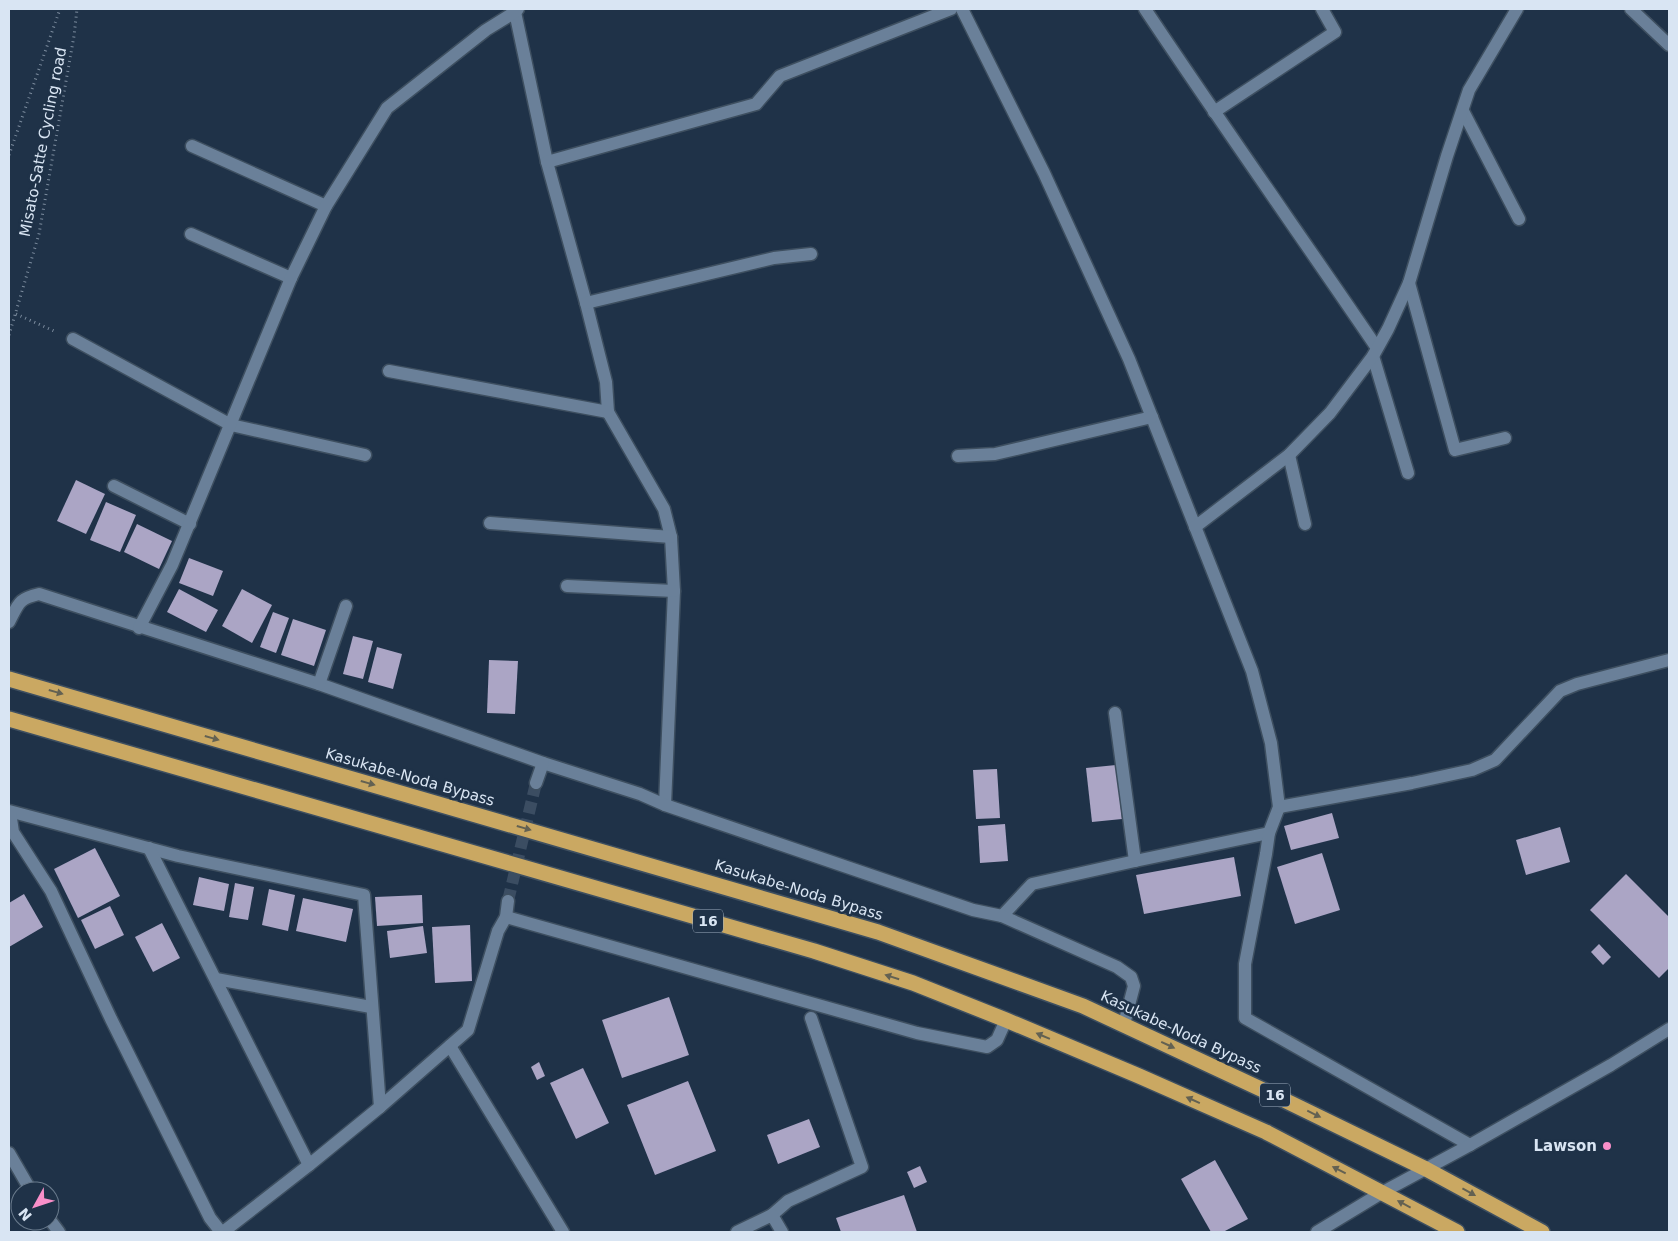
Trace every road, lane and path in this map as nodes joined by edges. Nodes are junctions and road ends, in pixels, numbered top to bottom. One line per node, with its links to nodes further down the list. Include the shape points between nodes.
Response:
1 (60, 9): 14 (path)
2 (77, 9): 23 (path, Misato-Satte Cycling road, via 39,234)
3 (950, 9): 15 (street, via 780,76 756,104)
4 (962, 9): 29 (street, via 1081,250)
5 (1145, 9): 12 (street)
6 (1322, 9): 12 (street, via 1335,32)
7 (1632, 9): 10 (street)
8 (516, 10): 15 (street); 16 (street, via 387,108)
9 (1515, 10): 11 (street, via 1469,90)
10 (1669, 45)
11 (1464, 111): 17 (street); 21 (street)
12 (1214, 112): 26 (street)
13 (192, 146): 16 (street)
14 (9, 155)
15 (547, 162): 22 (street)
16 (326, 206): 20 (street)
17 (1520, 220)
18 (191, 234): 20 (street)
19 (811, 254): 22 (street, via 774,258)
20 (291, 278): 30 (street)
21 (1408, 283): 26 (street); 31 (street, via 1455,450)
22 (586, 303): 28 (street, via 606,382)
23 (16, 314): 24 (path, Misato-Satte Cycling road); 25 (path)
24 (9, 336)
25 (73, 339): 30 (street)
26 (1375, 352): 33 (street, via 1330,413); 35 (street)
27 (389, 371): 28 (street)
28 (608, 412): 41 (street, via 664,509)
29 (1152, 418): 34 (street, via 995,454); 40 (street)
30 (231, 425): 32 (street); 38 (street)
31 (1505, 438)
32 (364, 455)
33 (1289, 455): 39 (street); 40 (street)
34 (958, 456)
35 (1408, 473)
36 (114, 486): 38 (street)
37 (490, 523): 41 (street)
38 (190, 524): 46 (street)
39 (1305, 524)
40 (1195, 527): 55 (street, via 1252,671 1271,743)
41 (671, 538): 43 (street)
42 (567, 586): 43 (street)
43 (674, 591): 54 (street)
44 (346, 606): 49 (street)
45 (9, 622): 46 (street, via 18,604 39,594)
46 (139, 628): 49 (street)
47 (1669, 660): 55 (street, via 1560,691 1496,760 1472,770)
48 (9, 679): 67 (highway, Kasukabe-Noda Bypass / 16, one-way to 67, via 878,932)
49 (318, 684): 52 (street)
50 (1115, 713): 59 (street)
51 (9, 719): 66 (highway, 16, one-way to 51, via 912,984 814,952)
52 (543, 763): 53 (street); 54 (street)
53 (536, 783)
54 (665, 805): 61 (street, via 973,910)
55 (1279, 807): 57 (street)
56 (9, 812): 58 (street); 78 (street, via 13,832 51,891 210,1218)
57 (1269, 833): 59 (street); 71 (street, via 1244,964 1245,1018)
58 (149, 848): 63 (street); 64 (street, via 364,896)
59 (1135, 860): 61 (street, via 1032,884)
60 (508, 902): 62 (street)
61 (1002, 916): 67 (street, via 1117,967 1131,977 1134,986)
62 (506, 917): 66 (street, via 917,1033 987,1047 997,1040); 69 (street, via 498,932 468,1030)
63 (216, 980): 64 (street); 73 (street)
64 (372, 1008): 70 (street)
65 (811, 1018): 77 (street, via 862,1167 788,1202)
66 (1006, 1020): 76 (highway, 16, one-way to 66, via 1266,1132)
67 (1124, 1024): 74 (highway, Kasukabe-Noda Bypass / 16, one-way to 74)
68 (1669, 1029): 71 (street)
69 (450, 1046): 70 (street); 79 (street)
70 (380, 1107): 73 (street)
71 (1470, 1145): 74 (street)
72 (9, 1153): 75 (street)
73 (309, 1165): 78 (street)
74 (1426, 1169): 76 (street); 84 (highway, Kasukabe-Noda Bypass / 16, one-way to 84)
75 (25, 1181)
76 (1383, 1192): 82 (street); 83 (highway, 16, one-way to 76)
77 (772, 1214): 80 (street); 81 (street)
78 (222, 1232)
79 (563, 1232)
80 (737, 1232)
81 (782, 1232)
82 (1317, 1232)
83 (1457, 1232)
84 (1542, 1232)

